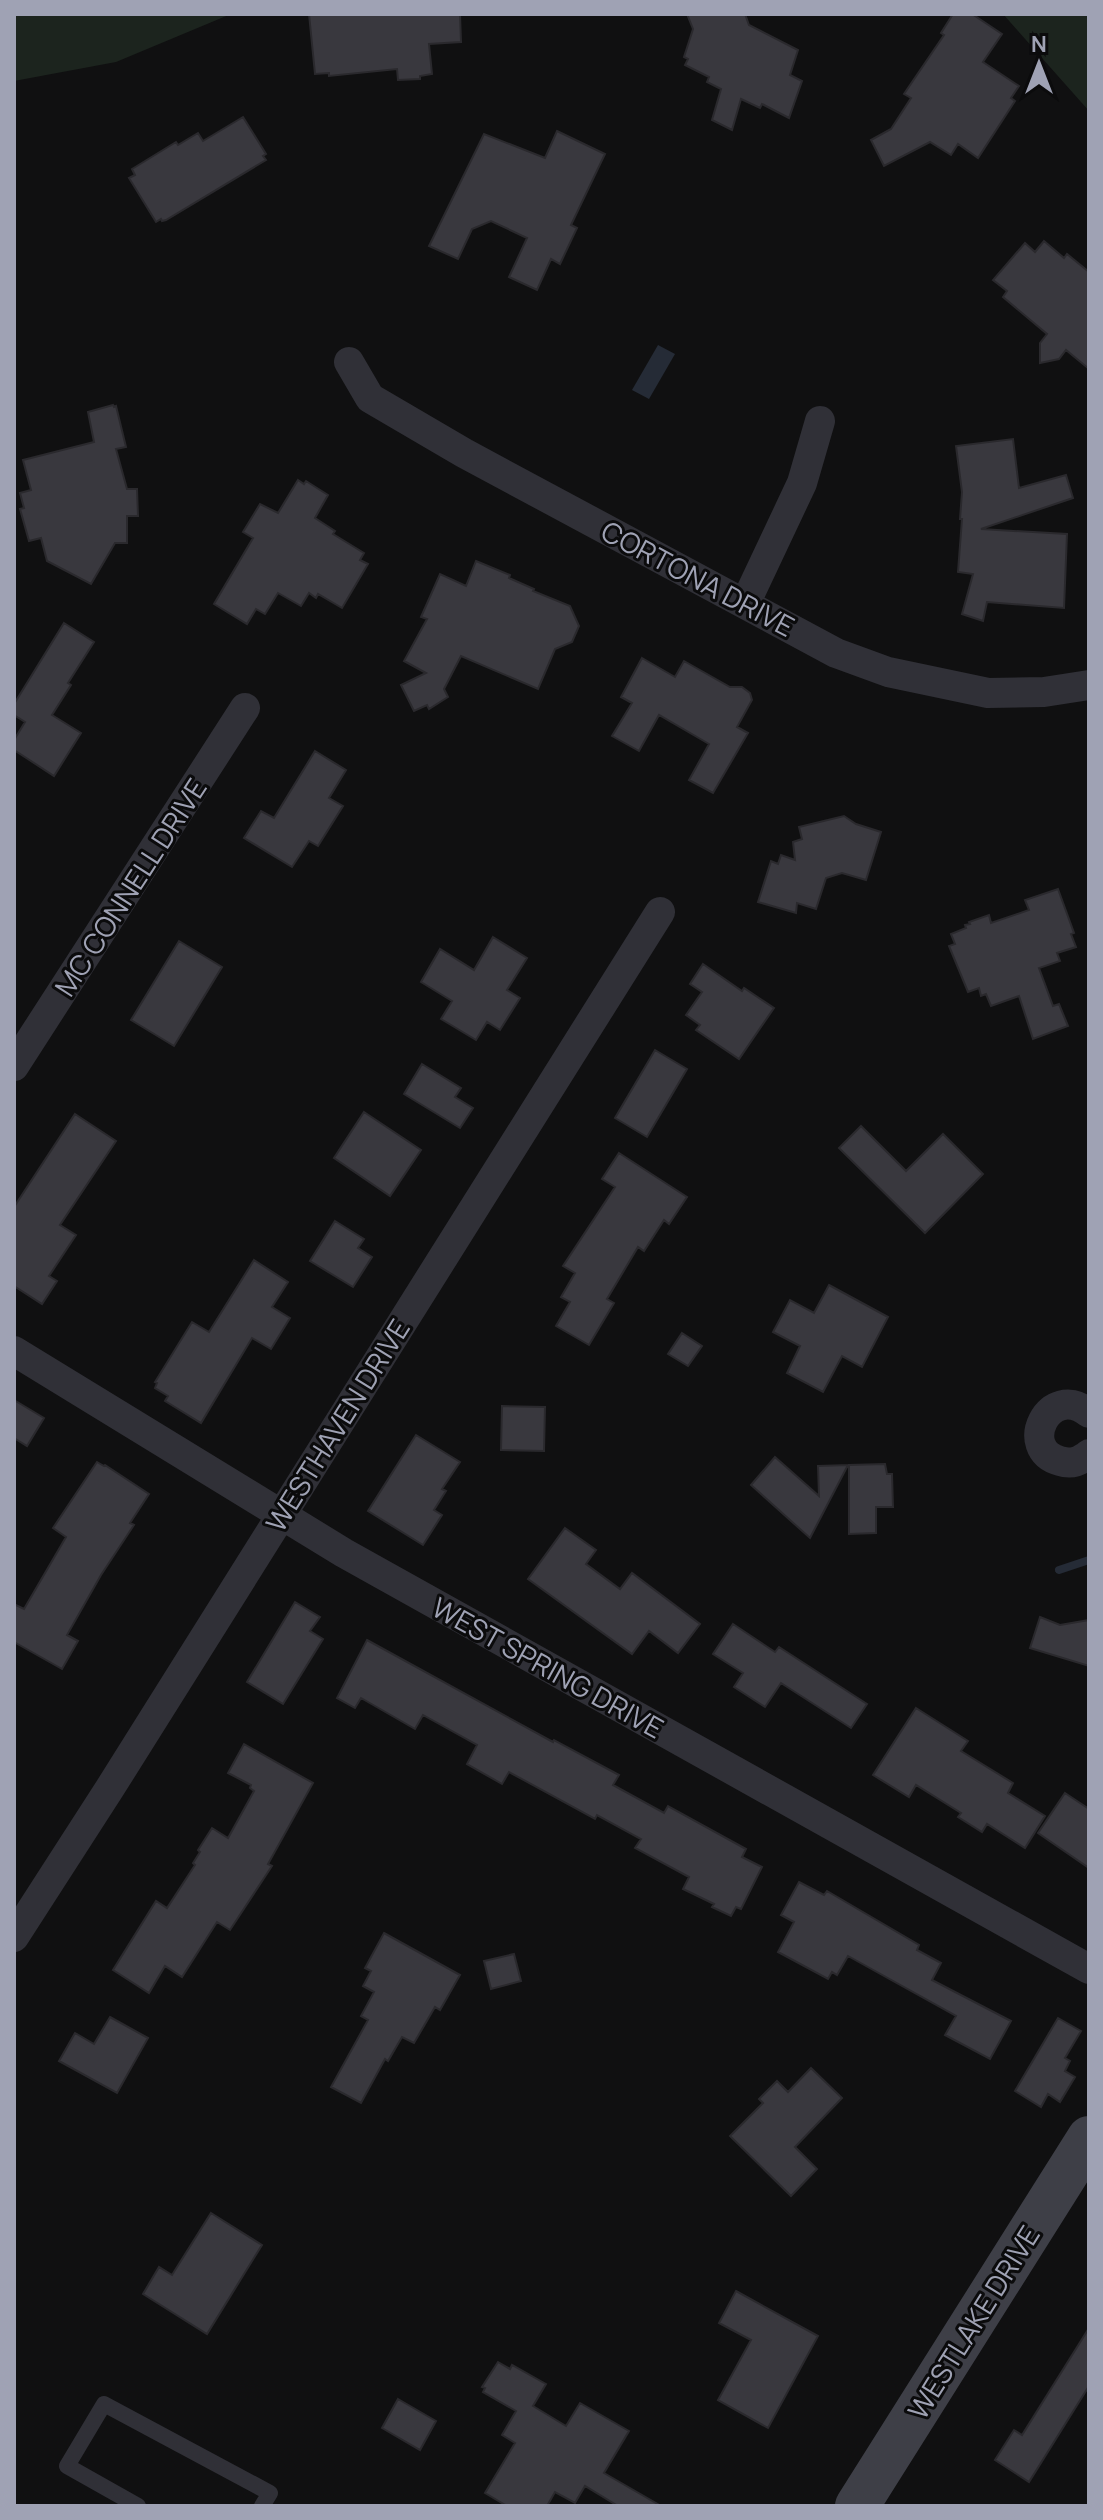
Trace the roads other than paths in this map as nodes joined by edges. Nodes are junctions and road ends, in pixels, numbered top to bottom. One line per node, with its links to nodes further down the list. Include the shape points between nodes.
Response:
1 (349, 362): 3 (street, CORTONA DRIVE, via 370,398)
2 (820, 421): 3 (street, via 802,483)
3 (745, 604): 4 (street, CORTONA DRIVE, via 836,653 888,672 988,693)
4 (1089, 685)
5 (245, 708): 7 (street, MC CONNELL DRIVE)
6 (660, 912): 11 (street, WESTHAVEN DRIVE)
7 (14, 1066)
8 (14, 1351): 11 (street, WEST SPRING DRIVE)
9 (1089, 1413): 10 (street, via 1078,1406 1059,1406 1044,1417 1039,1433 1043,1450 1055,1460 1070,1463)
10 (1089, 1454)
11 (280, 1515): 12 (street, WESTHAVEN DRIVE); 13 (street, WEST SPRING DRIVE)
12 (14, 1937)
13 (1089, 1969)
14 (1089, 2138): 17 (street, WESTLAKE DRIVE)
15 (138, 2506): 16 (lane, via 67,2466 104,2404 270,2493)
16 (262, 2506)
17 (857, 2506)

